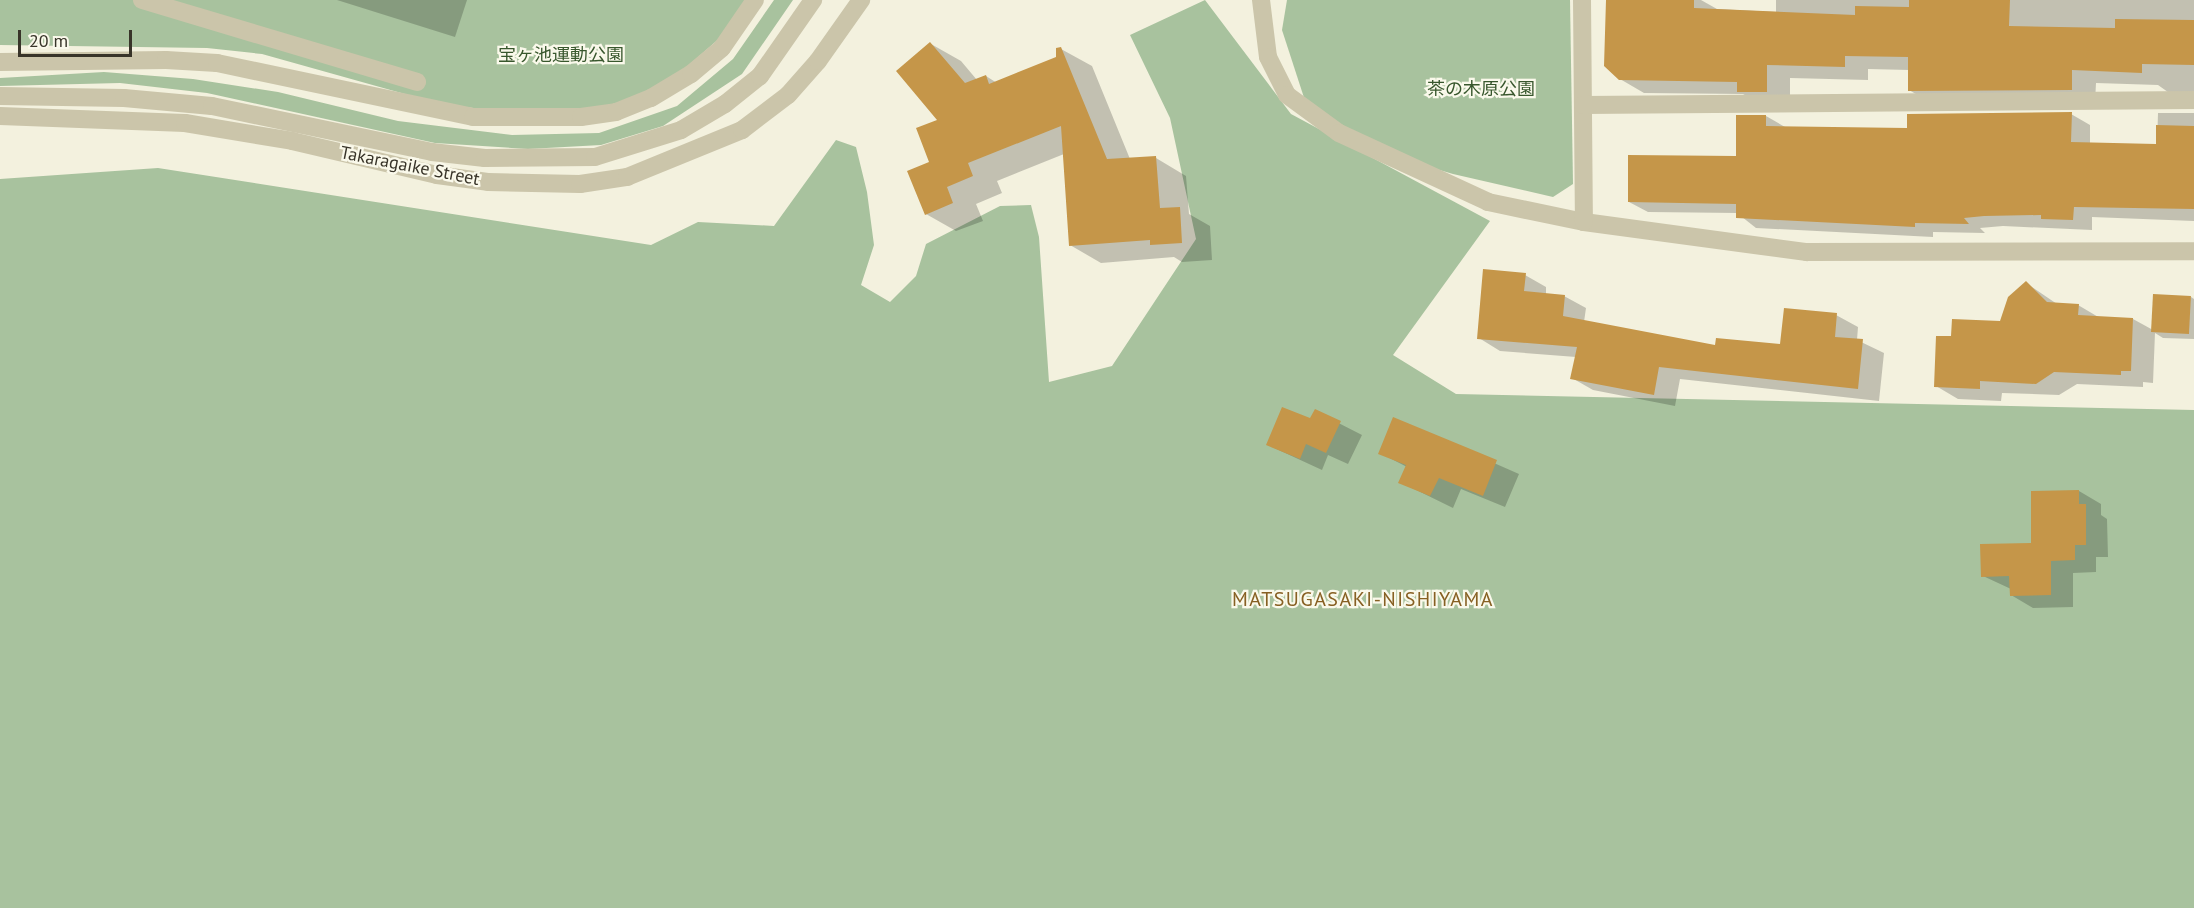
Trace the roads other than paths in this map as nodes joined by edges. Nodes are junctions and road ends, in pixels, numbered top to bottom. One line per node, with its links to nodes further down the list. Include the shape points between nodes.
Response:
1 (142, 0): 8 (street)
2 (755, 0): 7 (street, via 722,48 691,74 642,102 616,112 581,117 473,117 217,63)
3 (813, 0): 9 (street, Takaragaike Street, via 760,76 725,104 681,130 595,157 485,158 432,152 212,106 124,98)
4 (861, 0): 12 (street, Takaragaike Street, via 818,62 795,87 742,130 646,171 580,184 488,182 437,175 292,141 185,123)
5 (1261, 0): 13 (street, via 1268,57 1287,95 1339,133 1488,202)
6 (1582, 0): 11 (street)
7 (0, 62)
8 (417, 82)
9 (0, 96)
10 (2194, 100): 11 (street)
11 (1582, 105): 13 (street)
12 (0, 116)
13 (1584, 222): 14 (street, via 1807,252)
14 (2194, 251)

